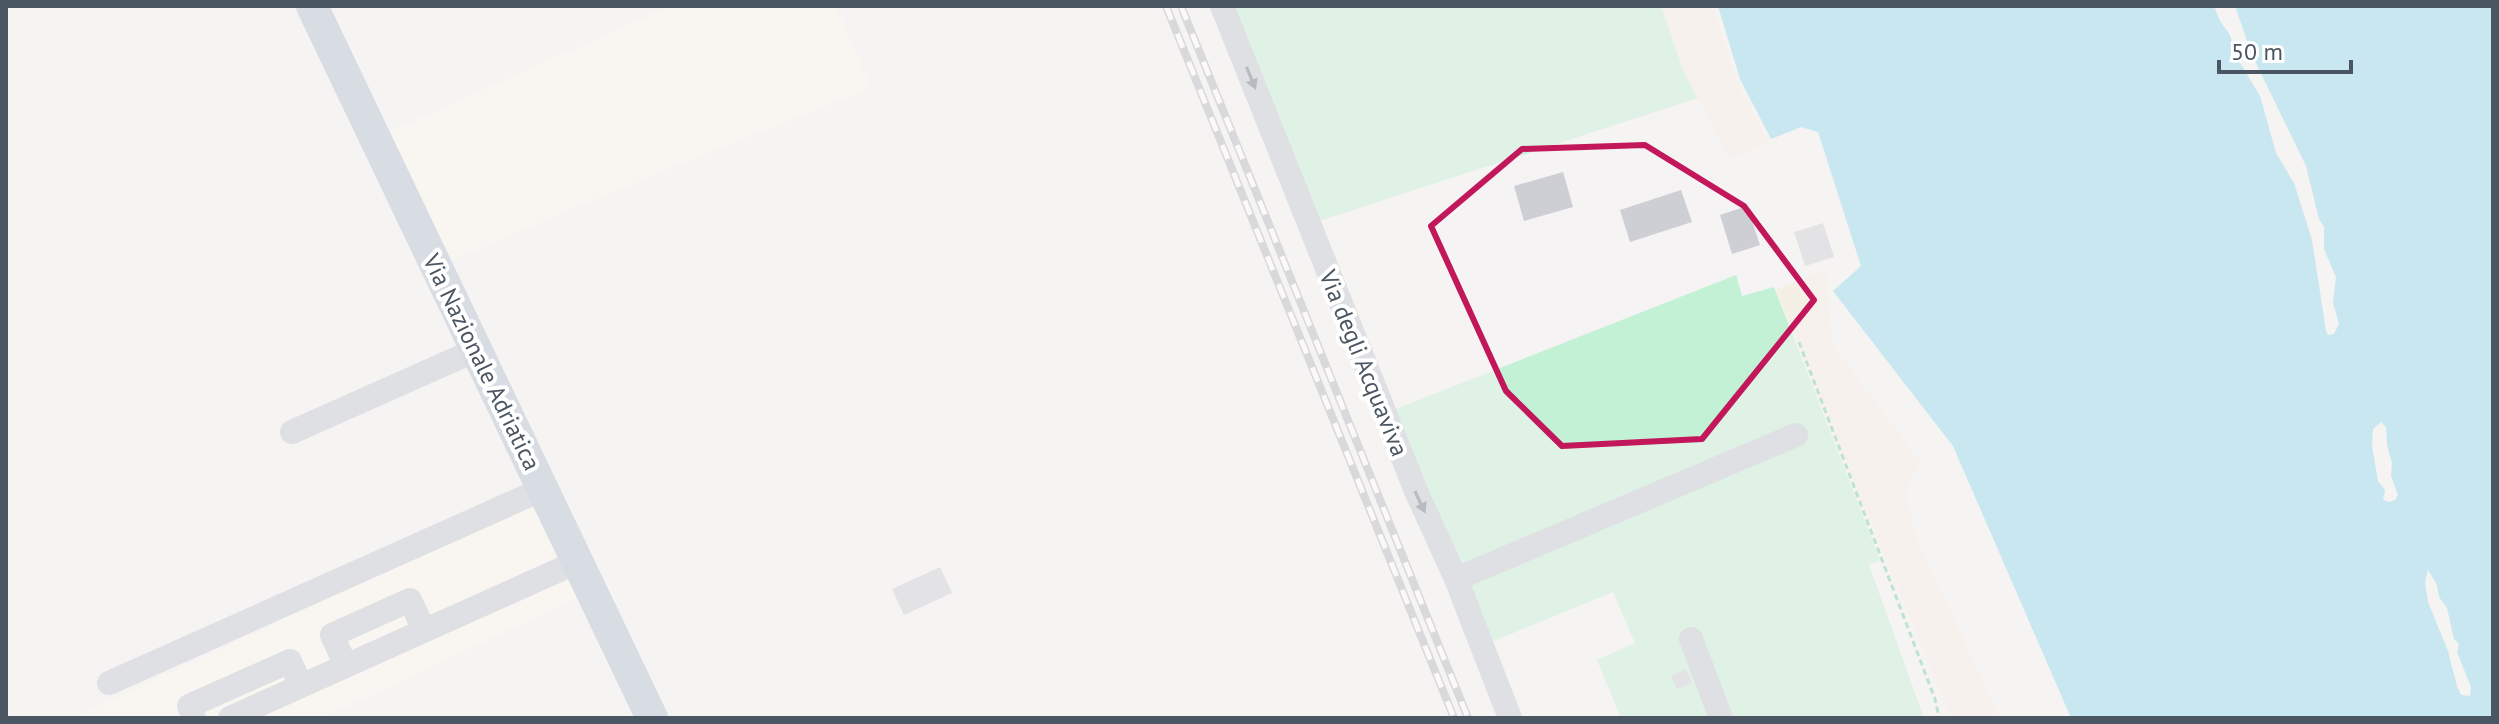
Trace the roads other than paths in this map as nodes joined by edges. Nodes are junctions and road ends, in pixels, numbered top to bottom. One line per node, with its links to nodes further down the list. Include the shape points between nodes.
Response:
1 (312, 6): 3 (main road, Via Nazionale Adriatica)
2 (1222, 6): 8 (street, Via degli Acquaviva, one-way to 8)
3 (476, 350): 4 (street); 6 (main road, Via Nazionale Adriatica)
4 (292, 432)
5 (1796, 435): 8 (street)
6 (543, 489): 7 (main road, Via Nazionale Adriatica); 12 (street)
7 (577, 562): 9 (street); 16 (main road, Via Nazionale Adriatica)
8 (1456, 579): 17 (street, Via degli Acquaviva)
9 (424, 630): 11 (street); 11 (street, via 410,600 371,617 332,635)
10 (1691, 639): 18 (street)
11 (346, 666): 13 (street)
12 (109, 683)
13 (301, 686): 14 (street, via 290,661 189,706); 15 (street)
14 (194, 718)
15 (230, 718)
16 (652, 718)
17 (1510, 718)
18 (1721, 718)

